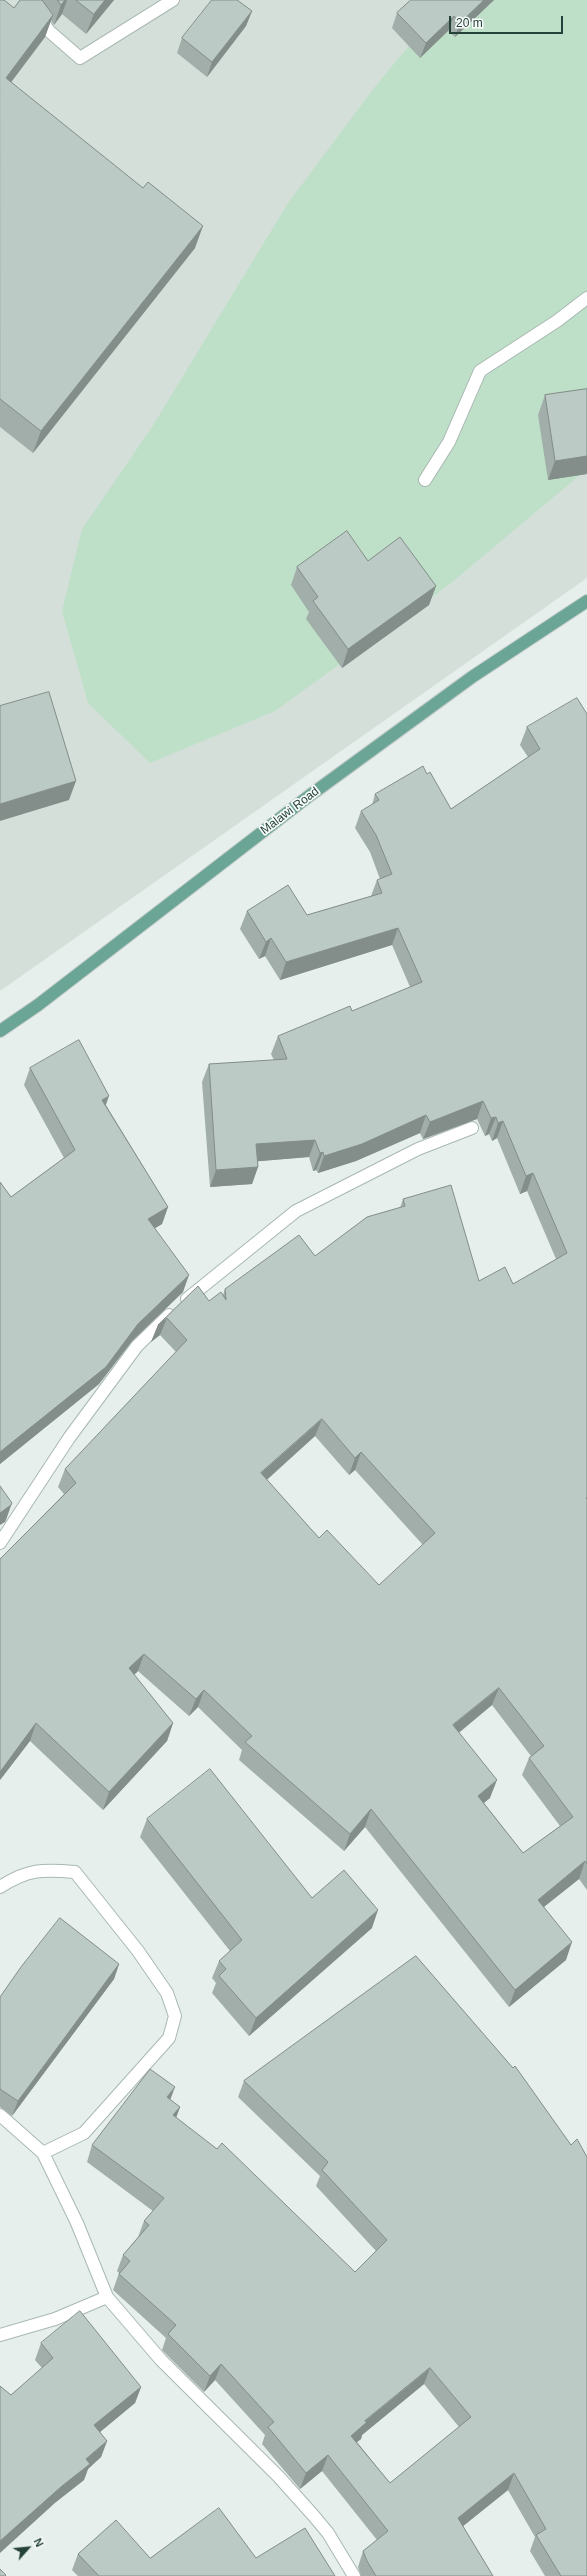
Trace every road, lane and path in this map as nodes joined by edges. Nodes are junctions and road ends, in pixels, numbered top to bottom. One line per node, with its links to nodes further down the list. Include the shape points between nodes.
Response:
1 (27, 0): 2 (street, via 49,31 80,58)
2 (173, 0)
3 (587, 298): 4 (street, via 538,335 480,370 449,442)
4 (426, 480)
5 (587, 601): 6 (main road, Malawi Road, via 472,677 321,787 38,1005)
6 (0, 1031)
7 (472, 1128): 8 (street, via 418,1149 296,1211 183,1302 137,1346 69,1438)
8 (0, 1543)
9 (0, 1887): 11 (street, via 22,1873 44,1869 75,1872 138,1951 167,1993 175,2016 169,2038 84,2133)
10 (0, 2115): 11 (street)
11 (43, 2152): 12 (street)
12 (108, 2297): 13 (street, via 55,2318); 14 (street, via 161,2360 272,2470 313,2515 328,2533)
13 (0, 2335)
14 (354, 2576)

